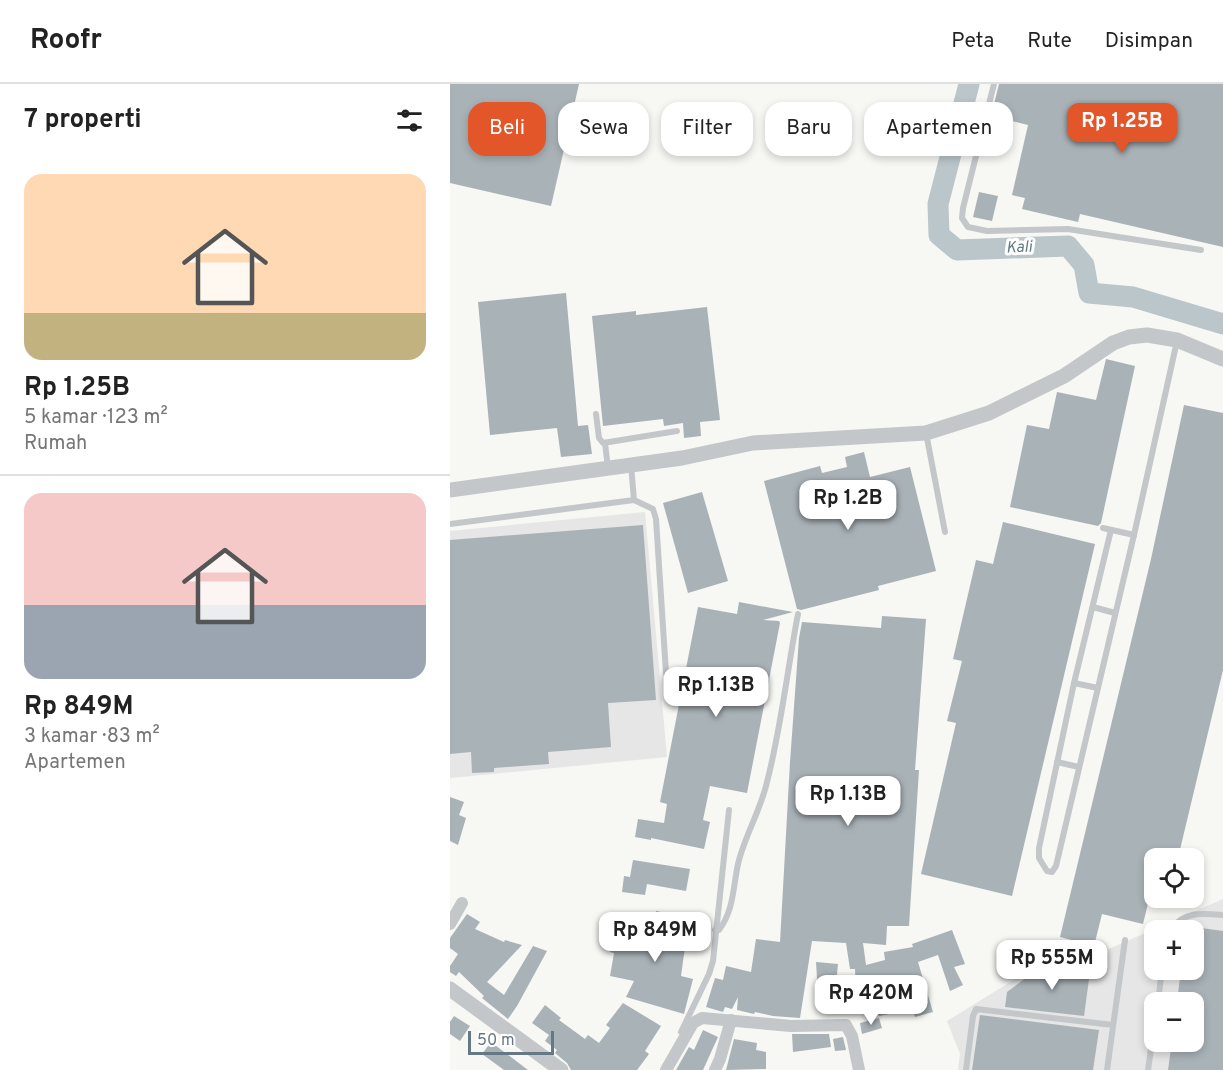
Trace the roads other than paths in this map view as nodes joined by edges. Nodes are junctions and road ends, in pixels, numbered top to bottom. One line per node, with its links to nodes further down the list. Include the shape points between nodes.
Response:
1 (994, 84): 2 (lane, via 963,208 962,218 968,227 987,231 1068,229)
2 (1201, 250)
3 (1177, 340): 4 (street); 7 (street, via 1147,335 1129,337 1064,376 989,413); 17 (lane)
4 (1223, 359)
5 (596, 414): 8 (lane, via 599,441)
6 (677, 431): 8 (lane)
7 (926, 432): 9 (street, via 753,443); 16 (lane)
8 (605, 443): 10 (lane)
9 (631, 465): 10 (street); 12 (lane)
10 (608, 468): 11 (street)
11 (450, 490)
12 (634, 500): 13 (lane); 21 (lane, via 653,509 656,519)
13 (450, 524)
14 (1103, 528): 15 (lane)
15 (1111, 530): 17 (lane); 18 (lane)
16 (945, 532)
17 (1134, 535): 19 (lane)
18 (1093, 607): 19 (lane); 22 (lane)
19 (1115, 613): 23 (lane)
20 (798, 614): 31 (lane, via 765,790 738,863 727,920)
21 (666, 673)
22 (1074, 683): 23 (lane); 24 (lane)
23 (1098, 688): 25 (lane)
24 (1057, 762): 25 (lane); 25 (lane, via 1040,848 1047,871 1052,872 1056,866)
25 (1079, 767)
26 (729, 810): 31 (lane)
27 (462, 903): 30 (street)
28 (1223, 915): 29 (lane, via 1191,914)
29 (1180, 920)
30 (450, 924)
31 (715, 930): 38 (lane, via 709,974)
32 (1125, 940): 35 (lane)
33 (450, 989): 37 (street)
34 (731, 1020): 39 (street, via 695,1020); 40 (street); 41 (street, via 791,1026 846,1025)
35 (1113, 1025): 42 (lane, via 976,1009); 43 (lane)
36 (1151, 1052): 44 (lane)
37 (558, 1069)
38 (661, 1070)
39 (666, 1070)
40 (715, 1070)
41 (859, 1070)
42 (966, 1070)
43 (1107, 1070)
44 (1148, 1070)

